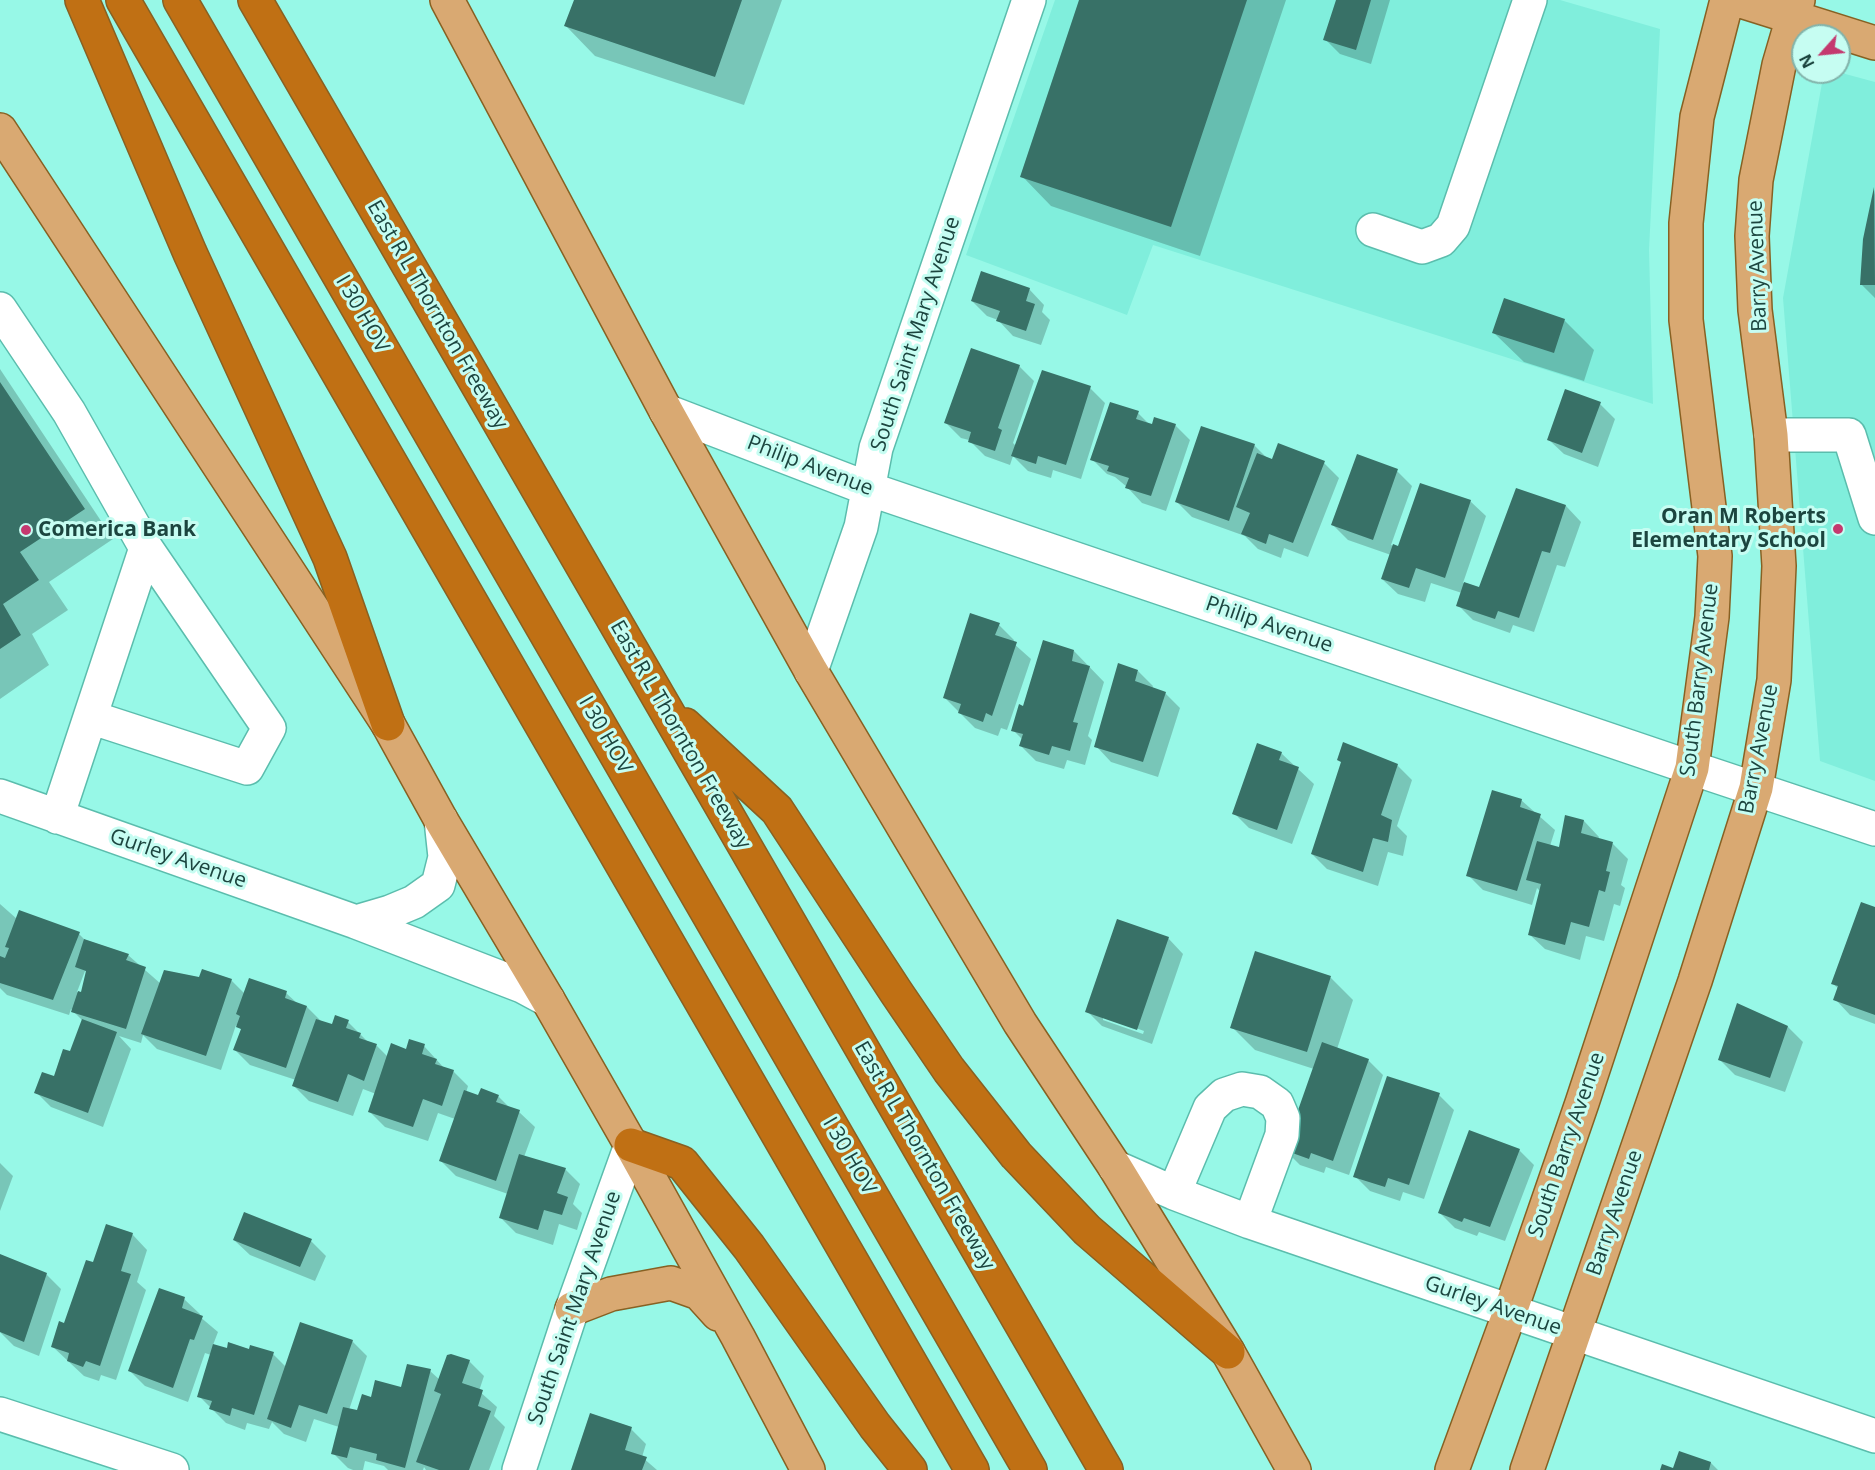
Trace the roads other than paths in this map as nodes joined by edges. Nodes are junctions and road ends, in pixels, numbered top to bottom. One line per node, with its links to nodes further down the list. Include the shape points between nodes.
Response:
1 (82, 0): 24 (highway, via 190,253 330,558)
2 (123, 0): 48 (highway)
3 (180, 0): 49 (highway, I 30 HOV)
4 (201, 0): 50 (highway, I 30 HOV)
5 (255, 0): 22 (highway, East R L Thornton Freeway)
6 (447, 0): 16 (main road)
7 (1029, 0): 18 (street, South Saint Mary Avenue, via 876,448)
8 (1530, 0): 14 (street, via 1453,226 1441,240 1422,247)
9 (1726, 0): 25 (main road, South Barry Avenue, via 1697,117 1686,223 1686,320 1715,556 1712,617)
10 (1738, 0): 11 (main road)
11 (1796, 8): 12 (main road); 17 (main road, Barry Avenue, via 1779,64 1756,180 1752,236 1755,310)
12 (1875, 43)
13 (1, 132): 24 (main road)
14 (1373, 230)
15 (0, 309): 20 (street, via 69,412)
16 (666, 411): 18 (street, Philip Avenue); 21 (main road)
17 (1771, 435): 19 (street, via 1848,435); 26 (main road, Barry Avenue, via 1779,566 1774,680)
18 (869, 489): 21 (street, South Saint Mary Avenue, via 861,527); 25 (street, Philip Avenue)
19 (1875, 518)
20 (146, 548): 23 (street); 23 (street, via 269,728 247,768)
21 (811, 671): 34 (main road, via 1020,1023)
22 (662, 704): 41 (highway, via 777,810 943,1060 1016,1155 1088,1230); 51 (highway, East R L Thornton Freeway)
23 (90, 717): 28 (street)
24 (388, 724): 29 (main road)
25 (1692, 768): 26 (street, Philip Avenue); 38 (main road, South Barry Avenue)
26 (1756, 788): 30 (street, Philip Avenue); 39 (main road, Barry Avenue, via 1695,981)
27 (0, 796): 28 (street, Gurley Avenue)
28 (57, 817): 31 (street, Gurley Avenue)
29 (441, 820): 31 (street, via 445,856 438,885 414,902); 32 (main road)
30 (1875, 829)
31 (356, 922): 32 (street, Gurley Avenue, via 522,986)
32 (548, 1000): 33 (main road)
33 (631, 1145): 37 (street, South Saint Mary Avenue); 40 (main road); 47 (highway, via 682,1163 749,1247)
34 (1115, 1167): 35 (street, Gurley Avenue); 41 (main road)
35 (1174, 1193): 36 (street, Gurley Avenue); 36 (street, via 1210,1108 1224,1095 1242,1089 1260,1092 1277,1104 1282,1136)
36 (1250, 1222): 38 (street, Gurley Avenue)
37 (572, 1309): 40 (main road, via 611,1294 671,1283 699,1293); 45 (street, South Saint Mary Avenue)
38 (1510, 1312): 39 (street, Gurley Avenue); 53 (main road, South Barry Avenue)
39 (1573, 1334): 43 (street, Gurley Avenue); 54 (main road, Barry Avenue)
40 (738, 1337): 46 (main road)
41 (1228, 1352): 52 (main road)
42 (0, 1414): 44 (street)
43 (1875, 1436)
44 (172, 1470)
45 (519, 1470)
46 (808, 1470)
47 (910, 1470)
48 (972, 1470)
49 (1030, 1470)
50 (1050, 1470)
51 (1106, 1470)
52 (1294, 1470)
53 (1452, 1470)
54 (1527, 1470)

